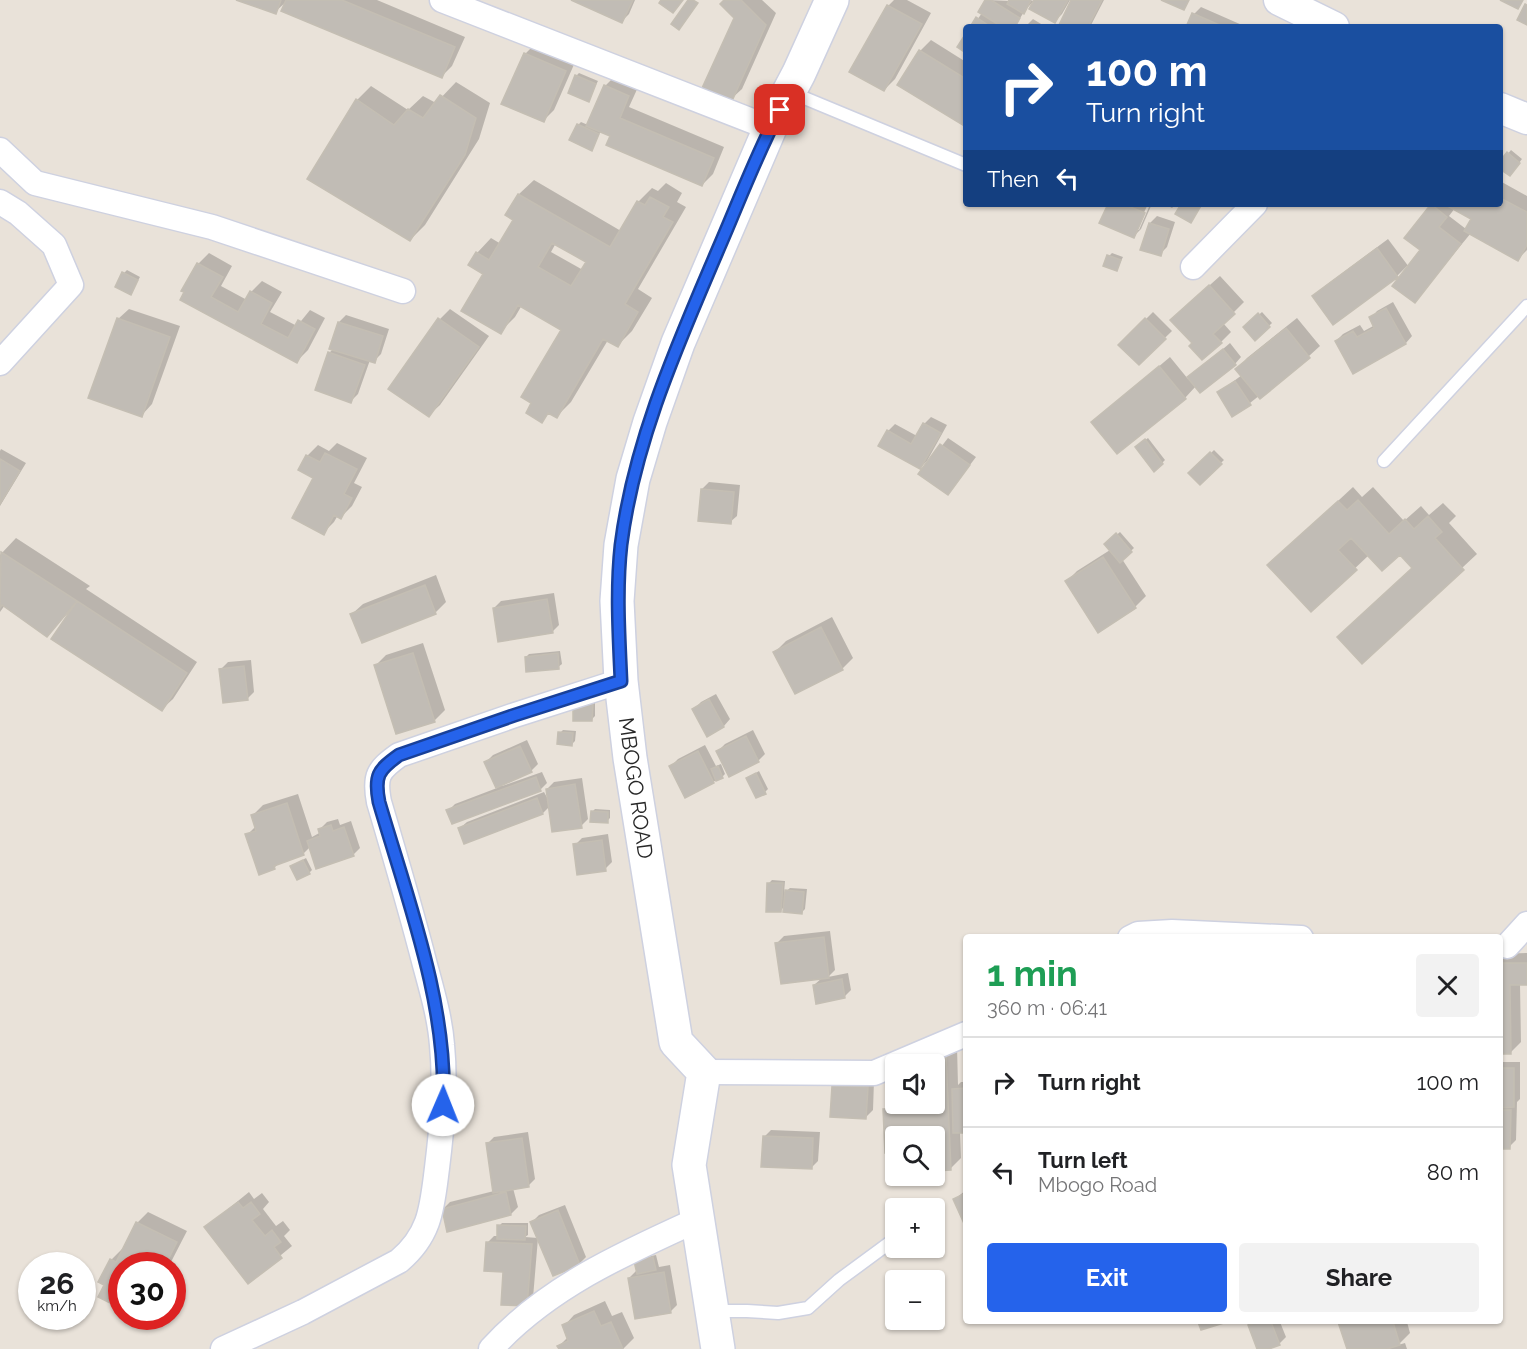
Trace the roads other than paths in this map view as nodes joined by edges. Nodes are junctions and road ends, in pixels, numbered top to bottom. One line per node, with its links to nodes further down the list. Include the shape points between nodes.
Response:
1 (442, 0): 4 (street)
2 (832, 0): 6 (main road, MBOGO ROAD)
3 (1279, 0): 5 (street)
4 (480, 6): 9 (street)
5 (1328, 24)
6 (789, 92): 9 (main road, MBOGO ROAD); 11 (lane)
7 (1503, 109): 8 (street)
8 (1527, 119)
9 (770, 128): 19 (main road, MBOGO ROAD, via 678,343 633,479 621,545 617,601)
10 (0, 150): 15 (street, via 35,183 212,227)
11 (963, 164)
12 (0, 202): 17 (street, via 54,245 71,285)
13 (1252, 207): 14 (street)
14 (1193, 267)
15 (403, 291)
16 (1527, 306): 18 (lane)
17 (0, 363)
18 (1384, 461)
19 (621, 681): 25 (main road, MBOGO ROAD, via 676,1042); 29 (street, via 399,755 377,776 379,802 418,935 442,1044 441,1139 431,1212 424,1232 399,1262)
20 (1527, 924): 23 (street)
21 (1138, 934): 22 (street)
22 (1215, 934)
23 (1511, 949)
24 (963, 1035): 25 (street, via 874,1073)
25 (704, 1072): 26 (main road, via 689,1165)
26 (697, 1220): 28 (main road); 30 (street, via 592,1272 511,1327)
27 (885, 1246): 28 (lane, via 808,1308 778,1313)
28 (712, 1311): 31 (main road)
29 (223, 1349)
30 (491, 1349)
31 (718, 1349)

